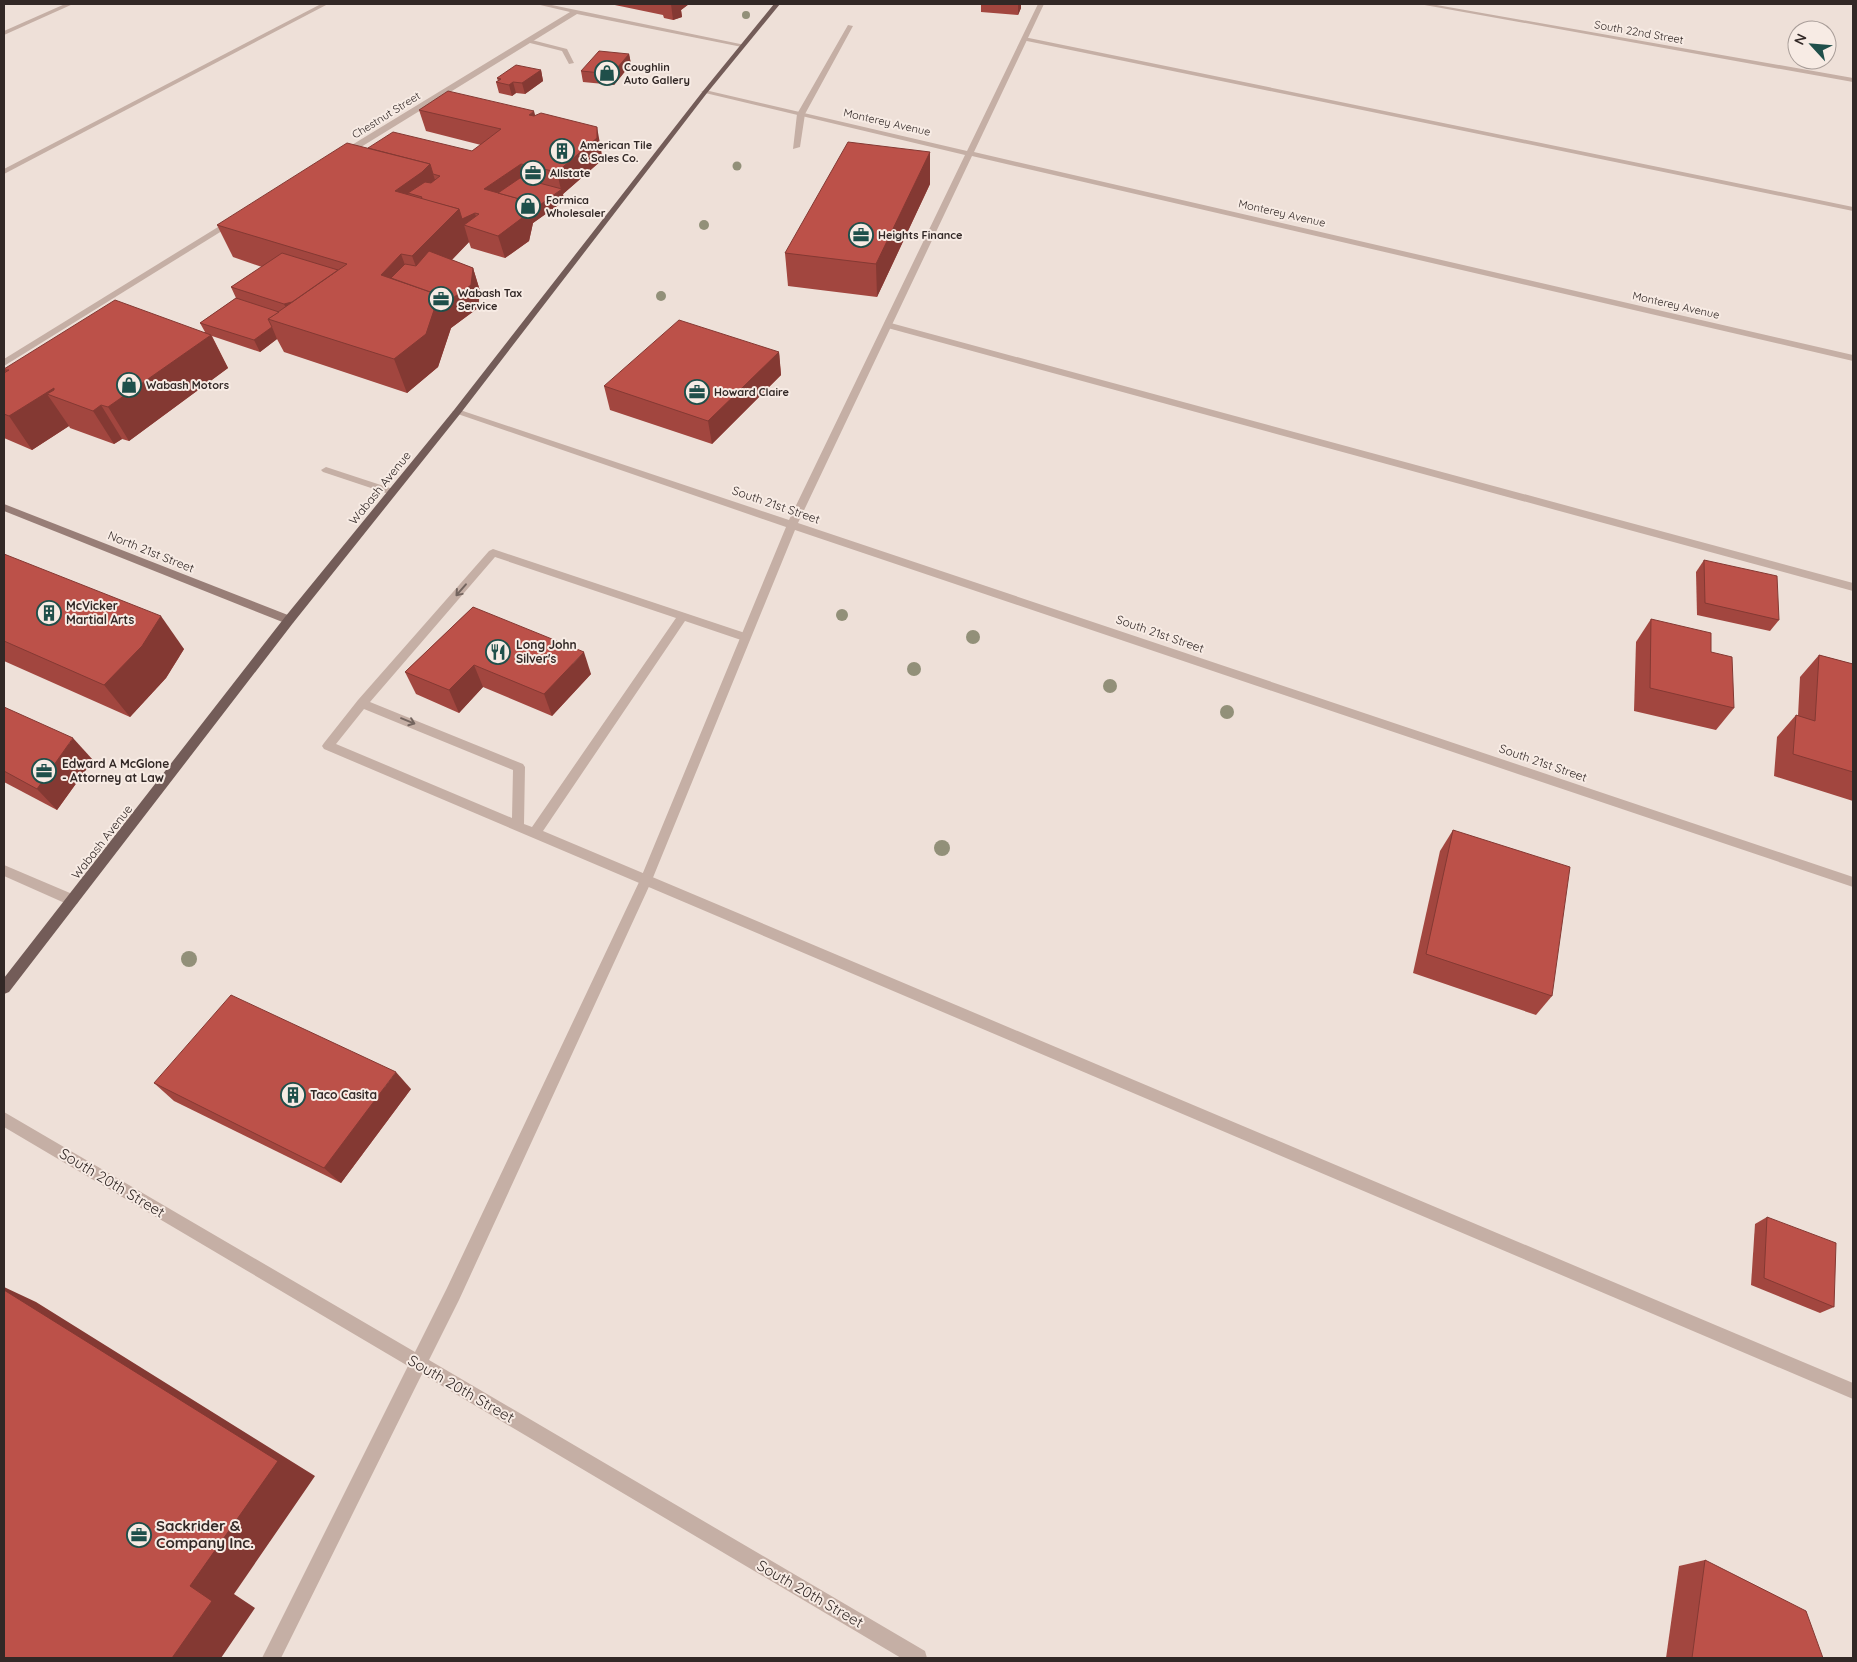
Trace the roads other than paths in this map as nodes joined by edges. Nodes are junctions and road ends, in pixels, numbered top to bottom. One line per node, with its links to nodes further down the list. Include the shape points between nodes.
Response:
1 (70, 4): 9 (street)
2 (326, 4): 20 (street)
3 (539, 4): 7 (street)
4 (777, 4): 12 (main road, Wabash Avenue)
5 (1041, 4): 10 (street)
6 (1423, 4): 14 (street, South 22nd Street)
7 (575, 12): 11 (street, Chestnut Street); 12 (street)
8 (850, 26): 16 (street)
9 (4, 33)
10 (1024, 40): 18 (street); 21 (street)
11 (528, 41): 13 (street, via 565,50); 19 (street, Chestnut Street)
12 (742, 45): 15 (main road, Wabash Avenue)
13 (572, 63)
14 (1853, 80)
15 (705, 92): 16 (street, Monterey Avenue); 26 (main road, Wabash Avenue)
16 (801, 114): 17 (street); 18 (street, Monterey Avenue)
17 (796, 147)
18 (970, 153): 23 (street); 24 (street, Monterey Avenue)
19 (333, 160)
20 (4, 172)
21 (1853, 209)
22 (242, 216): 25 (street, via 96,310)
23 (887, 325): 30 (street); 31 (street)
24 (1853, 358)
25 (4, 363)
26 (457, 412): 28 (main road, Wabash Avenue); 30 (street, South 21st Street)
27 (326, 470): 28 (street)
28 (392, 492): 33 (main road, Wabash Avenue)
29 (4, 507): 33 (street, North 21st Street)
30 (792, 525): 34 (street); 40 (street, South 21st Street)
31 (1853, 587)
32 (683, 616): 34 (street); 35 (street, one-way to 35, via 493,553); 37 (street)
33 (288, 620): 41 (main road, Wabash Avenue)
34 (744, 637): 39 (street)
35 (362, 703): 36 (street, one-way to 36, via 519,766); 36 (street, via 328,746)
36 (518, 826): 37 (street)
37 (535, 833): 39 (street)
38 (4, 870): 41 (street)
39 (646, 880): 44 (street); 45 (street)
40 (1853, 882)
41 (72, 900): 42 (main road, Wabash Avenue)
42 (4, 988)
43 (4, 1119): 44 (street, South 20th Street)
44 (418, 1364): 46 (street); 47 (street, South 20th Street)
45 (1853, 1391)
46 (271, 1658)
47 (918, 1658)

